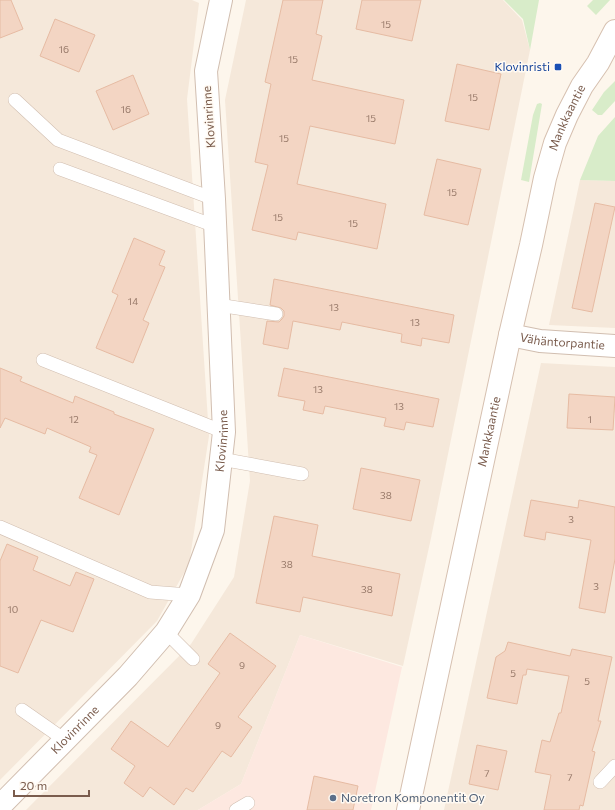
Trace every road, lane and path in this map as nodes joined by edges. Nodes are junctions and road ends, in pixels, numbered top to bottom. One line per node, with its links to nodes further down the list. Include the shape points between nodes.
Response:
1 (221, 0): 6 (street, Klovinrinne, via 206,71)
2 (615, 31): 3 (street, Mankkaantie)
3 (607, 58): 10 (street, Mankkaantie, via 582,86 555,143)
4 (15, 100): 6 (lane, via 58,140)
5 (60, 169): 7 (lane)
6 (214, 199): 7 (street, Klovinrinne)
7 (215, 226): 8 (street, Klovinrinne)
8 (218, 305): 9 (lane); 13 (street, Klovinrinne)
9 (276, 314)
10 (510, 335): 11 (street, Vähäntorpantie, via 540,341); 27 (street, Mankkaantie)
11 (615, 346)
12 (44, 360): 13 (lane)
13 (224, 432): 14 (street, Klovinrinne)
14 (221, 459): 15 (lane); 17 (street, Klovinrinne, via 213,530)
15 (302, 474)
16 (0, 527): 17 (lane, via 150,592)
17 (189, 595): 18 (street, Klovinrinne)
18 (166, 632): 19 (lane); 21 (street, Klovinrinne, via 128,676)
19 (193, 659)
20 (22, 710): 21 (lane)
21 (65, 740): 25 (street, Klovinrinne)
22 (615, 766): 23 (lane)
23 (600, 782)
24 (248, 803): 26 (lane)
25 (0, 806)
26 (236, 810)
27 (408, 810)

